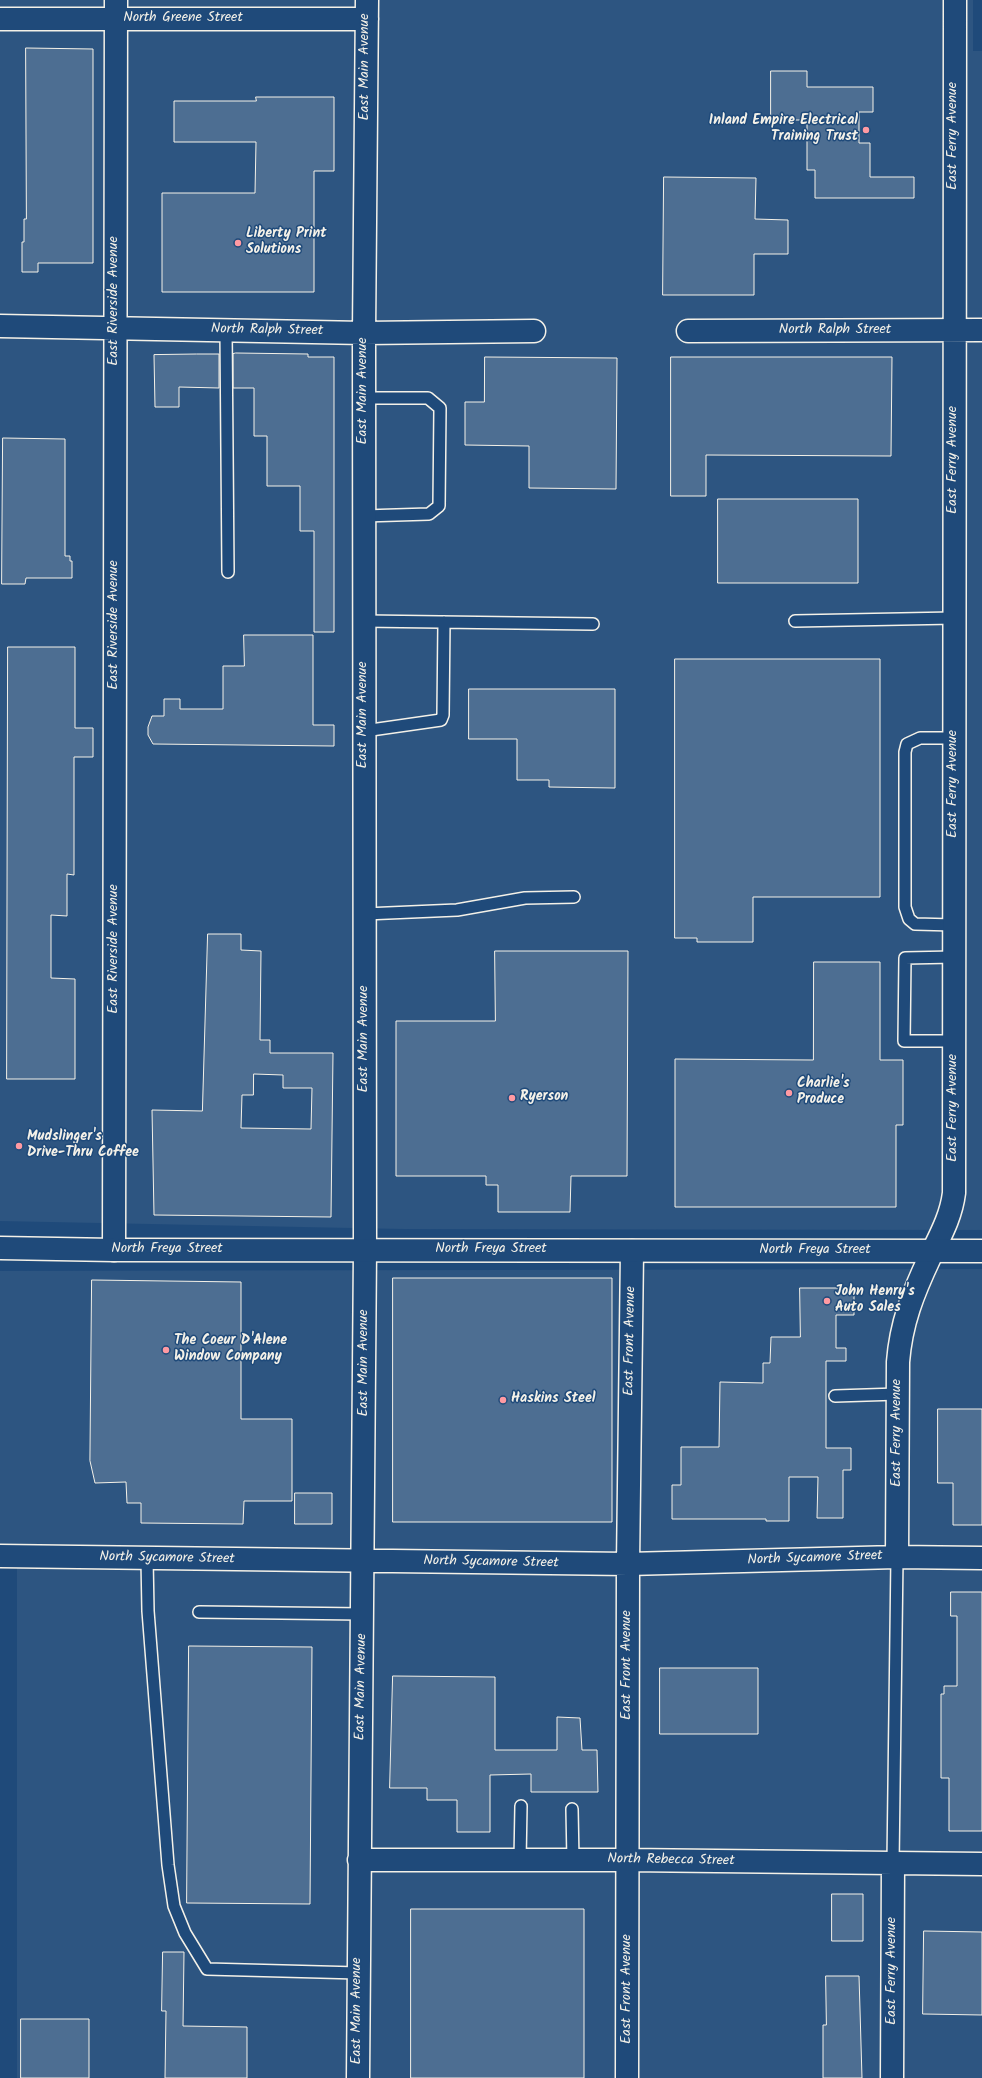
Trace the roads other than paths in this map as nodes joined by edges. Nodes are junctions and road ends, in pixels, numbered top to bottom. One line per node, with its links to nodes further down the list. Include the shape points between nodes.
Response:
1 (955, 0): 11 (street, East Ferry Avenue)
2 (367, 9): 3 (street, North Greene Street); 12 (street, East Main Avenue)
3 (116, 10): 4 (street, North Greene Street); 6 (street, East Riverside Avenue)
4 (0, 19)
5 (0, 326): 6 (street, North Ralph Street)
6 (115, 329): 8 (street, North Ralph Street); 29 (street, East Riverside Avenue)
7 (982, 330): 11 (street, North Ralph Street)
8 (226, 331): 12 (street, North Ralph Street); 15 (lane)
9 (534, 331): 12 (street, North Ralph Street)
10 (688, 331): 11 (street, North Ralph Street)
11 (954, 331): 16 (street, East Ferry Avenue)
12 (364, 333): 13 (street, East Main Avenue)
13 (364, 398): 14 (street, East Main Avenue); 14 (lane, via 428,398 440,408 439,506 429,514)
14 (364, 516): 17 (street, East Main Avenue)
15 (228, 572)
16 (954, 618): 18 (lane); 22 (street, East Ferry Avenue)
17 (364, 621): 19 (lane); 21 (street, East Main Avenue)
18 (795, 621)
19 (444, 622): 20 (lane); 21 (lane, via 441,720)
20 (593, 624)
21 (364, 731): 24 (street, East Main Avenue)
22 (954, 738): 25 (street, East Ferry Avenue); 25 (lane, via 920,738 907,744 905,752 905,907 915,924)
23 (574, 897): 24 (lane, via 525,898 457,910)
24 (365, 914): 30 (street, East Main Avenue)
25 (954, 925): 26 (street, East Ferry Avenue)
26 (954, 957): 27 (street, East Ferry Avenue); 27 (lane, via 905,958 904,1034 904,1041)
27 (954, 1042): 31 (street, East Ferry Avenue, via 954,1194 951,1212)
28 (0, 1248): 29 (street, North Freya Street)
29 (114, 1250): 30 (street, North Freya Street)
30 (365, 1250): 32 (street, North Freya Street); 40 (street, East Main Avenue)
31 (933, 1250): 32 (street, North Freya Street); 33 (street, North Freya Street); 34 (street, East Ferry Avenue, via 904,1320 898,1362)
32 (632, 1251): 41 (street, East Front Avenue)
33 (982, 1251)
34 (898, 1394): 35 (lane); 37 (street, East Ferry Avenue)
35 (835, 1396)
36 (0, 1556): 39 (street, North Sycamore Street)
37 (897, 1557): 38 (street, North Sycamore Street); 41 (street, North Sycamore Street); 50 (lane)
38 (982, 1558)
39 (147, 1559): 40 (street, North Sycamore Street); 52 (lane, via 148,1611 168,1865 174,1906 185,1933 207,1969)
40 (364, 1561): 41 (street, North Sycamore Street); 43 (street, East Main Avenue)
41 (628, 1564): 49 (street, East Front Avenue)
42 (199, 1612): 43 (lane)
43 (363, 1614): 46 (street, East Main Avenue)
44 (521, 1806): 47 (lane)
45 (572, 1809): 48 (lane)
46 (359, 1860): 47 (street, North Rebecca Street); 52 (street, East Main Avenue)
47 (520, 1860): 48 (street, North Rebecca Street)
48 (573, 1860): 49 (street, North Rebecca Street)
49 (628, 1860): 50 (street, North Rebecca Street); 54 (street, East Front Avenue)
50 (893, 1863): 51 (street, North Rebecca Street); 55 (street, East Ferry Avenue)
51 (982, 1864)
52 (358, 1974): 53 (street, East Main Avenue)
53 (358, 2078)
54 (627, 2078)
55 (892, 2078)

